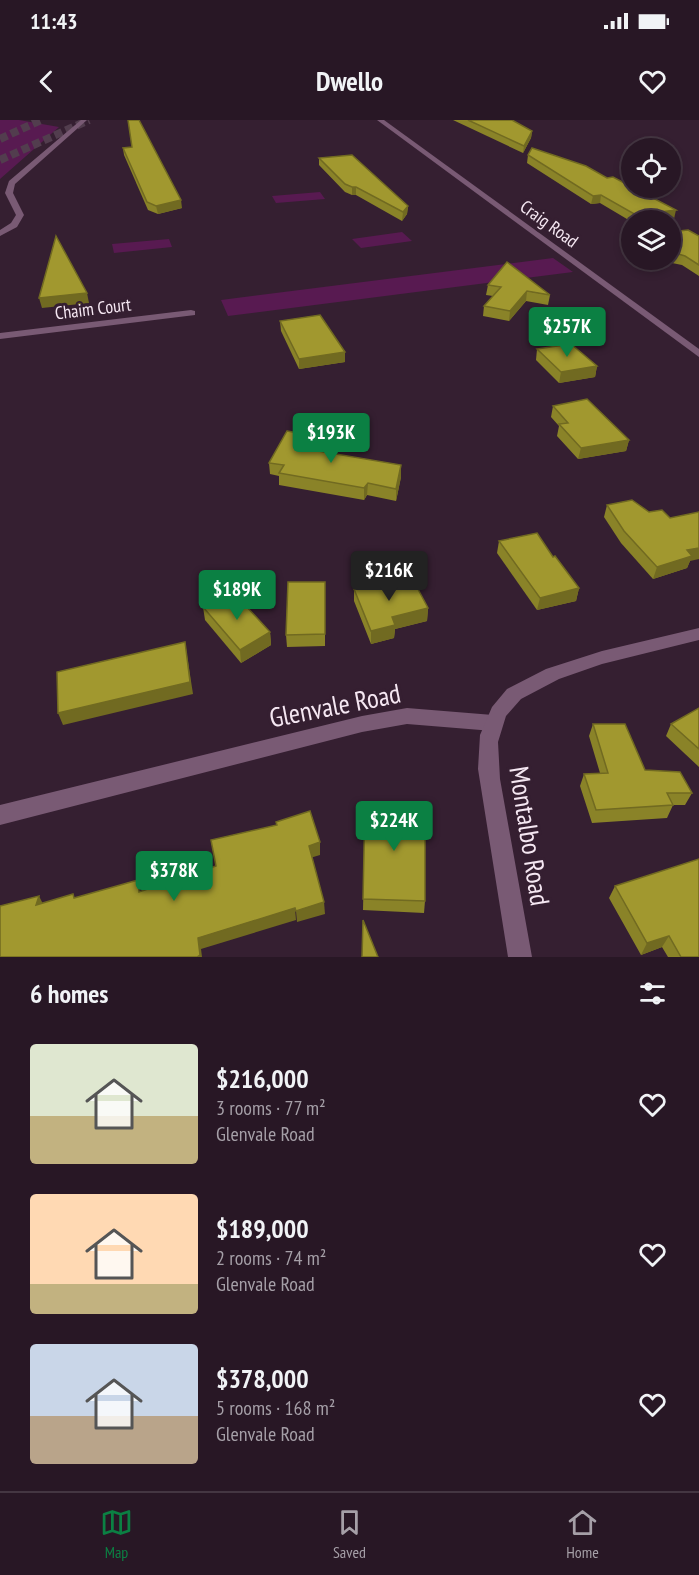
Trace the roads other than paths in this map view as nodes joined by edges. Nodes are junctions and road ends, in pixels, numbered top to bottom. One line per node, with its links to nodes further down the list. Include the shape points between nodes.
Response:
1 (84, 120): 3 (street, via 12,183 9,193 20,215 14,225)
2 (380, 120): 6 (street, Craig Road)
3 (0, 234)
4 (191, 313): 5 (street, Chaim Court)
5 (0, 336)
6 (699, 354)
7 (699, 634): 8 (street, via 545,678 514,694 500,708)
8 (493, 723): 9 (street, Glenvale Road, via 406,716 384,720); 10 (street, Montalbo Road, via 488,750 491,788)
9 (0, 815)
10 (520, 957)

